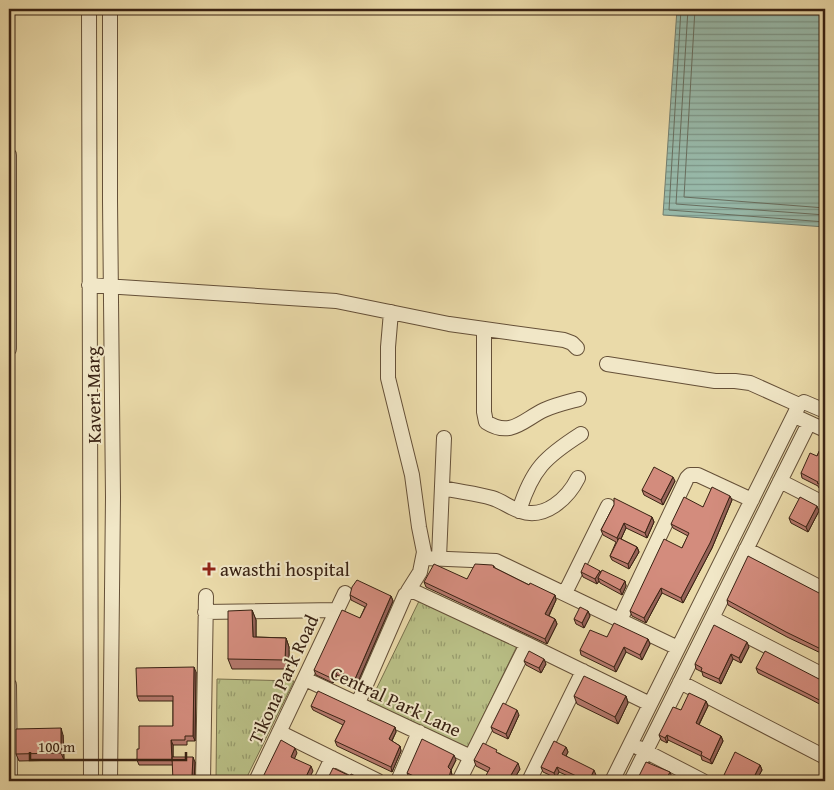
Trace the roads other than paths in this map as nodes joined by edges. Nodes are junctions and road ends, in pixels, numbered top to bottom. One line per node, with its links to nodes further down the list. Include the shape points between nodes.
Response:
1 (89, 9): 4 (street, Kaveri Marg)
2 (110, 9): 5 (street, Kaveri Marg)
3 (9, 155): 9 (street)
4 (89, 285): 5 (street); 22 (street, Kaveri Marg)
5 (111, 286): 6 (street, via 336,302); 21 (street, Kaveri Marg)
6 (390, 312): 7 (street); 28 (street, via 388,378 412,475)
7 (484, 329): 8 (street, via 564,340); 11 (street, via 486,422 512,428 549,408)
8 (577, 348)
9 (9, 349)
10 (607, 364): 12 (street, via 715,381 750,383)
11 (579, 399)
12 (800, 408): 13 (street); 14 (street); 23 (street)
13 (825, 411)
14 (809, 422): 15 (street); 19 (street)
15 (825, 430)
16 (581, 434): 26 (street, via 538,468 528,483)
17 (444, 438): 20 (street)
18 (578, 478): 26 (street, via 556,505 539,512)
19 (780, 481): 24 (street); 27 (street)
20 (443, 488): 26 (street, via 492,498); 29 (street)
21 (113, 497): 22 (street); 57 (street, Kaveri Marg)
22 (90, 498): 56 (street, Kaveri Marg)
23 (752, 500): 38 (street, via 698,475 690,475); 40 (street)
24 (825, 504)
25 (608, 506): 33 (street)
26 (519, 511)
27 (746, 549): 30 (street); 37 (street)
28 (424, 558): 29 (street); 31 (street, via 420,572)
29 (439, 558): 33 (street, via 496,561)
30 (825, 590)
31 (408, 591): 39 (street, via 417,592); 46 (street)
32 (345, 593): 35 (street, Tikona Park Road)
33 (565, 593): 38 (street)
34 (206, 596): 36 (street)
35 (337, 610): 36 (street); 43 (street, Tikona Park Road)
36 (206, 612): 58 (street)
37 (712, 618): 42 (street); 44 (street)
38 (620, 620): 40 (street)
39 (527, 644): 41 (street); 52 (street)
40 (678, 648): 47 (street)
41 (584, 671): 47 (street); 64 (street)
42 (825, 676)
43 (304, 678): 46 (street, Central Park Lane); 48 (street, Tikona Park Road)
44 (680, 682): 51 (street); 53 (street)
45 (9, 685): 55 (street)
46 (358, 703): 49 (street, Central Park Lane)
47 (650, 704): 50 (street)
48 (279, 732): 54 (street); 59 (street, Tikona Park Road)
49 (419, 732): 52 (street, Central Park Lane); 62 (street)
50 (631, 744): 51 (street); 65 (street)
51 (646, 752): 66 (street); 67 (street)
52 (471, 756): 63 (street)
53 (825, 756)
54 (332, 758): 60 (street); 61 (street)
55 (10, 781)
56 (91, 781)
57 (110, 781)
58 (203, 781)
59 (256, 781)
60 (321, 781)
61 (378, 781)
62 (398, 781)
63 (459, 781)
64 (529, 781)
65 (612, 781)
66 (631, 781)
67 (703, 781)

